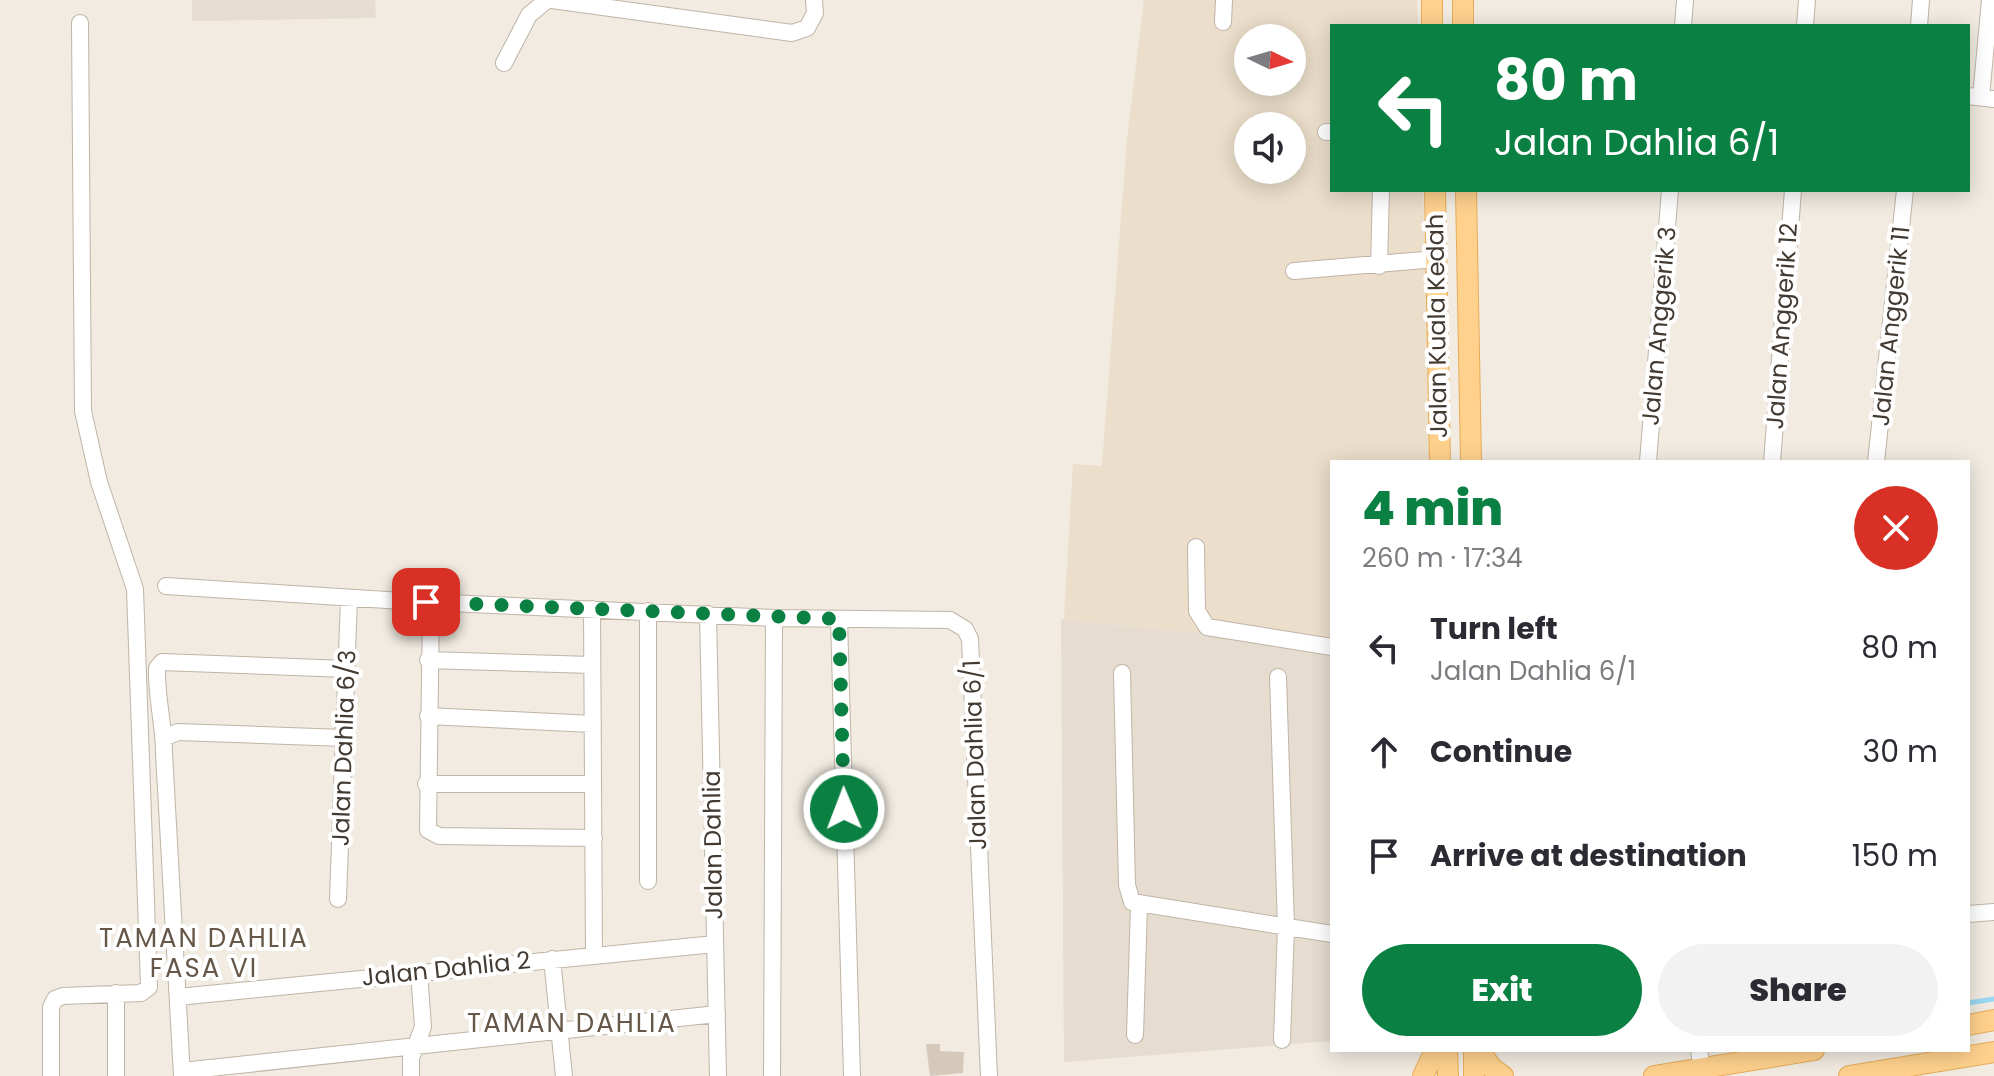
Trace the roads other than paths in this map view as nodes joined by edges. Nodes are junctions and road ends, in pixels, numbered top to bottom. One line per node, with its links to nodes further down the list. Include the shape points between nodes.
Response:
1 (550, 0): 2 (street, via 792,33 807,28 815,13); 17 (street, via 529,15)
2 (814, 0)
3 (1224, 0): 10 (street)
4 (1432, 0): 12 (main road)
5 (1463, 0): 13 (main road)
6 (1685, 0): 14 (street)
7 (1807, 0): 15 (street)
8 (1921, 0): 16 (street)
9 (1990, 0): 18 (street)
10 (1223, 22)
11 (80, 23): 66 (street, via 83,411 99,482 135,589 149,987 141,993)
12 (1432, 24)
13 (1463, 24)
14 (1683, 24)
15 (1805, 24)
16 (1919, 24)
17 (504, 63)
18 (1981, 97)
19 (1381, 192): 26 (street)
20 (1435, 192): 25 (main road, Jalan Kuala Kedah)
21 (1466, 192): 29 (main road, Jalan Kuala Kedah)
22 (1670, 192): 30 (street, Jalan Anggerik 3)
23 (1793, 192): 31 (street, Jalan Anggerik 12)
24 (1905, 192): 32 (street, Jalan Anggerik 11)
25 (1436, 259): 26 (street); 28 (main road, Jalan Kuala Kedah)
26 (1379, 266): 27 (street)
27 (1294, 271)
28 (1440, 460)
29 (1471, 460)
30 (1648, 460)
31 (1772, 460)
32 (1876, 460)
33 (1196, 547): 42 (street, via 1197,611 1207,627)
34 (166, 586): 35 (street, Jalan Dahlia 6/1)
35 (349, 598): 36 (street, Jalan Dahlia 6/1); 45 (street, Jalan Dahlia 6/3)
36 (425, 602): 37 (street, Jalan Dahlia 6/1); 43 (street)
37 (592, 609): 38 (street, Jalan Dahlia 6/1); 44 (street)
38 (648, 611): 39 (street, Jalan Dahlia 6/1); 55 (street)
39 (708, 614): 40 (street, Jalan Dahlia 6/1); 62 (street, Jalan Dahlia)
40 (774, 618): 41 (street, Jalan Dahlia 6/1); 90 (street)
41 (839, 619): 91 (street); 92 (street, Jalan Dahlia 6/1, via 950,620 970,639)
42 (1330, 647)
43 (428, 660): 44 (street); 48 (street)
44 (592, 665): 49 (street)
45 (346, 669): 50 (street, via 162,662 157,687); 51 (street, Jalan Dahlia 6/3)
46 (1122, 673): 57 (street, via 1127,885 1132,902)
47 (1278, 677): 60 (street)
48 (428, 716): 49 (street); 52 (street)
49 (593, 724): 53 (street)
50 (166, 737): 51 (street, via 178,732); 67 (street)
51 (344, 738): 56 (street, Jalan Dahlia 6/3)
52 (426, 784): 53 (street); 54 (street, via 428,830 439,836)
53 (593, 784): 54 (street)
54 (594, 838): 63 (street)
55 (648, 881)
56 (338, 899)
57 (1139, 905): 60 (street); 74 (street)
58 (1994, 912): 59 (street)
59 (1970, 914)
60 (1286, 927): 61 (street); 75 (street)
61 (1330, 934)
62 (715, 944): 63 (street, Jalan Dahlia 2); 68 (street, Jalan Dahlia)
63 (594, 955): 64 (street, Jalan Dahlia 2)
64 (552, 959): 65 (street, Jalan Dahlia 2); 73 (street)
65 (419, 972): 67 (street, Jalan Dahlia 2); 76 (street, via 423,1027)
66 (116, 993): 85 (street, via 55,999); 86 (street)
67 (178, 997): 84 (street)
68 (717, 1014): 73 (street); 89 (street, Jalan Dahlia)
69 (1994, 1020): 70 (main road)
70 (1970, 1026)
71 (1970, 1026): 72 (main road)
72 (1994, 1026)
73 (561, 1030): 76 (street); 88 (street)
74 (1135, 1035)
75 (1282, 1040)
76 (417, 1046): 84 (street); 87 (street)
77 (1434, 1052): 93 (main road)
78 (1447, 1052): 94 (main road)
79 (1477, 1052): 95 (main road)
80 (1479, 1052): 96 (main road)
81 (1791, 1052): 83 (main road)
82 (1994, 1052): 98 (main road)
83 (1701, 1060): 97 (main road)
84 (182, 1074)
85 (51, 1076)
86 (116, 1076)
87 (411, 1076)
88 (564, 1076)
89 (718, 1076)
90 (772, 1076)
91 (852, 1076)
92 (989, 1076)
93 (1423, 1076)
94 (1448, 1076)
95 (1474, 1076)
96 (1503, 1076)
97 (1654, 1076)
98 (1849, 1076)

